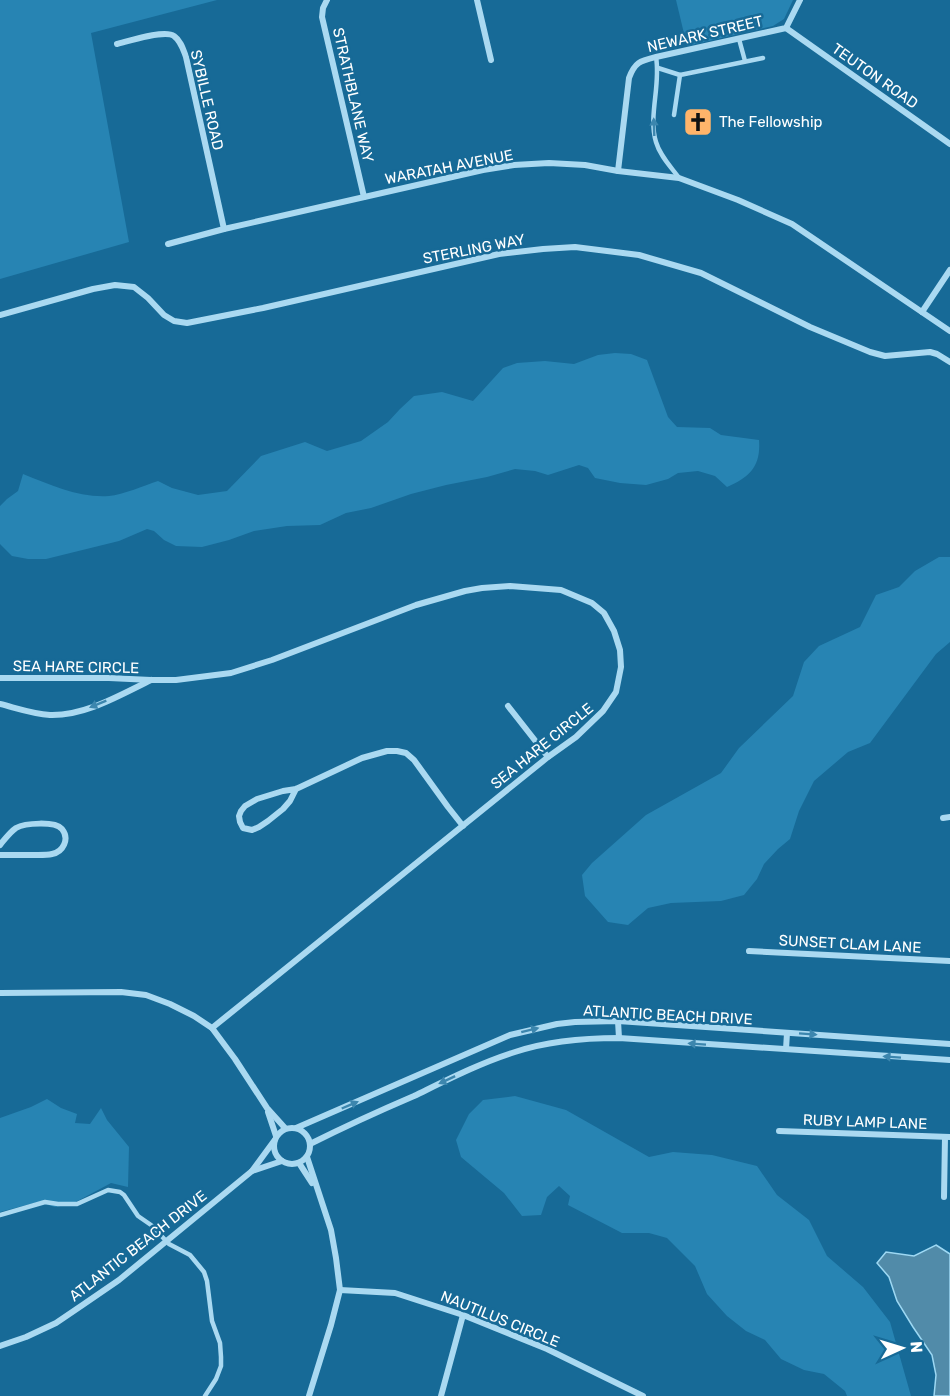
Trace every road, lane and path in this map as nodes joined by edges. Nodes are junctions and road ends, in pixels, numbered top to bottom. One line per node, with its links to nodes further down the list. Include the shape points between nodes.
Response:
1 (327, 0): 17 (street, STRATHBLANE WAY, via 322,17)
2 (477, 0): 9 (street)
3 (800, 0): 4 (street, NEWARK STREET)
4 (786, 28): 5 (street, NEWARK STREET); 14 (street, TEUTON ROAD)
5 (739, 39): 7 (street, NEWARK STREET); 10 (lane)
6 (117, 44): 18 (street, SYBILLE ROAD, via 170,33 181,44)
7 (656, 57): 11 (lane); 15 (street, NEWARK STREET, via 634,66 629,78)
8 (763, 58): 10 (lane)
9 (491, 60)
10 (745, 62): 12 (lane)
11 (658, 68): 12 (lane); 16 (lane, one-way to 11, via 659,150 654,134)
12 (680, 75): 13 (lane)
13 (674, 115)
14 (950, 144)
15 (618, 171): 16 (street, WARATAH AVENUE); 17 (street, WARATAH AVENUE, via 585,165 514,165)
16 (679, 178): 21 (street, WARATAH AVENUE, via 792,224)
17 (364, 197): 18 (street, WARATAH AVENUE)
18 (224, 229): 19 (street, WARATAH AVENUE)
19 (168, 244)
20 (950, 270): 21 (street)
21 (922, 312): 23 (street, WARATAH AVENUE)
22 (0, 315): 24 (street, STERLING WAY, via 115,285 134,287 164,315 188,323 499,254 575,247 639,255 701,273 870,352 885,356 930,352)
23 (950, 331)
24 (950, 362)
25 (0, 678): 26 (street, SEA HARE CIRCLE)
26 (151, 680): 27 (street, SEA HARE CIRCLE, one-way to 27, via 65,715); 29 (street, SEA HARE CIRCLE, via 209,676 248,668 416,605 465,591 510,586 561,590 592,603 604,613 620,650 621,667 616,692 603,711)
27 (0, 704)
28 (508, 706): 29 (street)
29 (548, 757): 31 (street, SEA HARE CIRCLE)
30 (296, 789): 30 (street, via 283,809 260,827 243,828 239,816 245,806); 31 (street, via 362,758 397,750 414,760)
31 (463, 826): 38 (street, SEA HARE CIRCLE)
32 (0, 845): 33 (street, via 17,828 27,825 57,826 65,836 60,851 52,854)
33 (0, 855)
34 (749, 951): 35 (street, SUNSET CLAM LANE)
35 (950, 961)
36 (0, 993): 38 (street, via 146,995)
37 (618, 1021): 39 (street, ATLANTIC BEACH DRIVE); 40 (street); 43 (street, ATLANTIC BEACH DRIVE, one-way to 37, via 532,1029)
38 (212, 1028): 46 (street)
39 (787, 1033): 41 (street, ATLANTIC BEACH DRIVE, one-way to 41); 42 (street)
40 (619, 1038): 42 (street, ATLANTIC BEACH DRIVE, one-way to 40); 45 (street, ATLANTIC BEACH DRIVE, via 584,1038 532,1047)
41 (950, 1044)
42 (786, 1049): 44 (street, ATLANTIC BEACH DRIVE, one-way to 42)
43 (465, 1055): 45 (street); 48 (street, ATLANTIC BEACH DRIVE, one-way to 43)
44 (950, 1060)
45 (472, 1069): 52 (street, ATLANTIC BEACH DRIVE, one-way to 52)
46 (267, 1108): 47 (street); 51 (street)
47 (285, 1128): 48 (street); 51 (street)
48 (296, 1128): 52 (street, via 306,1134)
49 (779, 1131): 50 (street, RUBY LAMP LANE)
50 (947, 1137): 58 (street)
51 (275, 1139): 54 (street, via 275,1153); 56 (street, ATLANTIC BEACH DRIVE)
52 (310, 1144): 53 (street)
53 (307, 1157): 55 (street); 57 (street)
54 (282, 1161): 55 (street); 56 (street, ATLANTIC BEACH DRIVE)
55 (299, 1163): 57 (street)
56 (252, 1171): 60 (street, ATLANTIC BEACH DRIVE)
57 (316, 1189): 61 (street, via 331,1230)
58 (944, 1197)
59 (0, 1215): 60 (lane, via 45,1202 77,1204 112,1190 120,1192 138,1216)
60 (166, 1241): 63 (street, ATLANTIC BEACH DRIVE, via 119,1280 56,1323); 64 (lane, via 190,1255 207,1281 221,1366)
61 (340, 1290): 62 (street, NAUTILUS CIRCLE, via 395,1293); 65 (street)
62 (463, 1315): 66 (street); 67 (street, NAUTILUS CIRCLE, via 547,1349)
63 (0, 1346)
64 (205, 1396)
65 (309, 1396)
66 (441, 1396)
67 (643, 1396)

